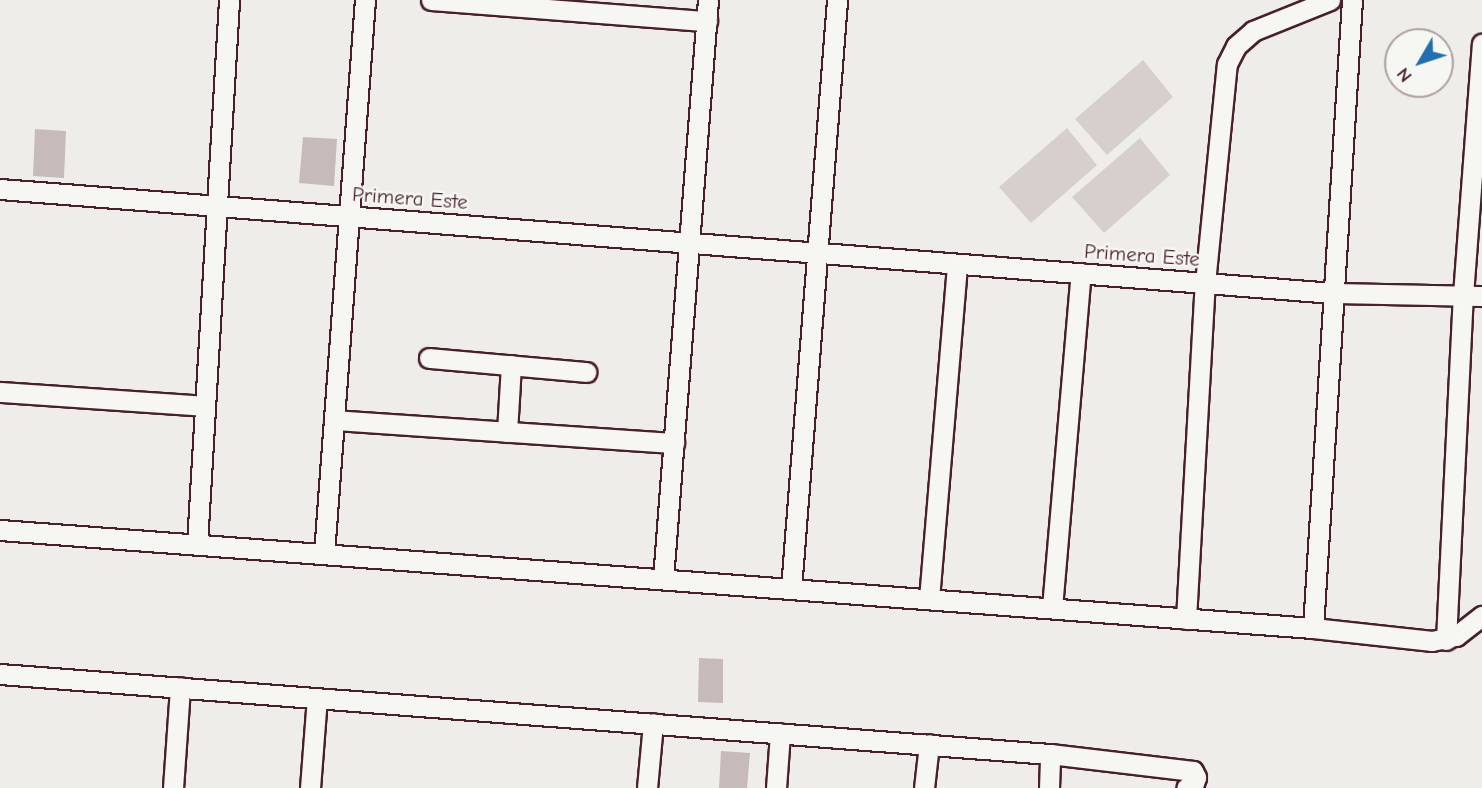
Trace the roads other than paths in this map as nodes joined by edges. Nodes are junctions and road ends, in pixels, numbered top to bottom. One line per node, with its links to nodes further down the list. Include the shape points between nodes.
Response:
1 (229, 0): 11 (street)
2 (365, 0): 12 (street)
3 (431, 0): 8 (street)
4 (708, 0): 8 (street)
5 (837, 0): 14 (street)
6 (1330, 0): 17 (street, via 1253,31 1236,46 1227,64)
7 (1352, 0): 18 (street)
8 (707, 21): 13 (street)
9 (1482, 44): 19 (street)
10 (0, 189): 11 (street, Primera Este)
11 (218, 206): 12 (street, Primera Este); 24 (street)
12 (349, 216): 13 (street, Primera Este); 25 (street)
13 (689, 243): 14 (street, Primera Este); 27 (street)
14 (817, 253): 15 (street, Primera Este); 32 (street)
15 (957, 264): 16 (street, Primera Este); 33 (street)
16 (1081, 274): 17 (street, Primera Este); 34 (street)
17 (1205, 283): 18 (street, Primera Este); 36 (street)
18 (1333, 293): 19 (street, Primera Este); 37 (street)
19 (1472, 296): 38 (street)
20 (429, 358): 21 (street)
21 (511, 365): 22 (street); 26 (street)
22 (586, 372)
23 (0, 393): 24 (street)
24 (205, 406): 29 (street)
25 (334, 420): 26 (street); 30 (street)
26 (507, 432): 27 (street)
27 (674, 443): 31 (street)
28 (0, 530): 29 (street)
29 (197, 544): 30 (street)
30 (324, 554): 31 (street)
31 (663, 579): 32 (street)
32 (791, 589): 33 (street)
33 (929, 599): 34 (street)
34 (1052, 608): 36 (street)
35 (1482, 616): 38 (street)
36 (1186, 619): 37 (street)
37 (1313, 628): 38 (street)
38 (1446, 640)
39 (0, 674): 40 (street)
40 (180, 687): 41 (street); 46 (street)
41 (317, 698): 42 (street); 47 (street)
42 (653, 723): 43 (street); 48 (street)
43 (780, 733): 44 (street); 49 (street)
44 (929, 744): 45 (street); 50 (street)
45 (1051, 754): 51 (street); 52 (street, via 1193,771 1194,783)
46 (173, 788)
47 (310, 788)
48 (647, 788)
49 (776, 788)
50 (924, 788)
51 (1049, 788)
52 (1186, 788)

